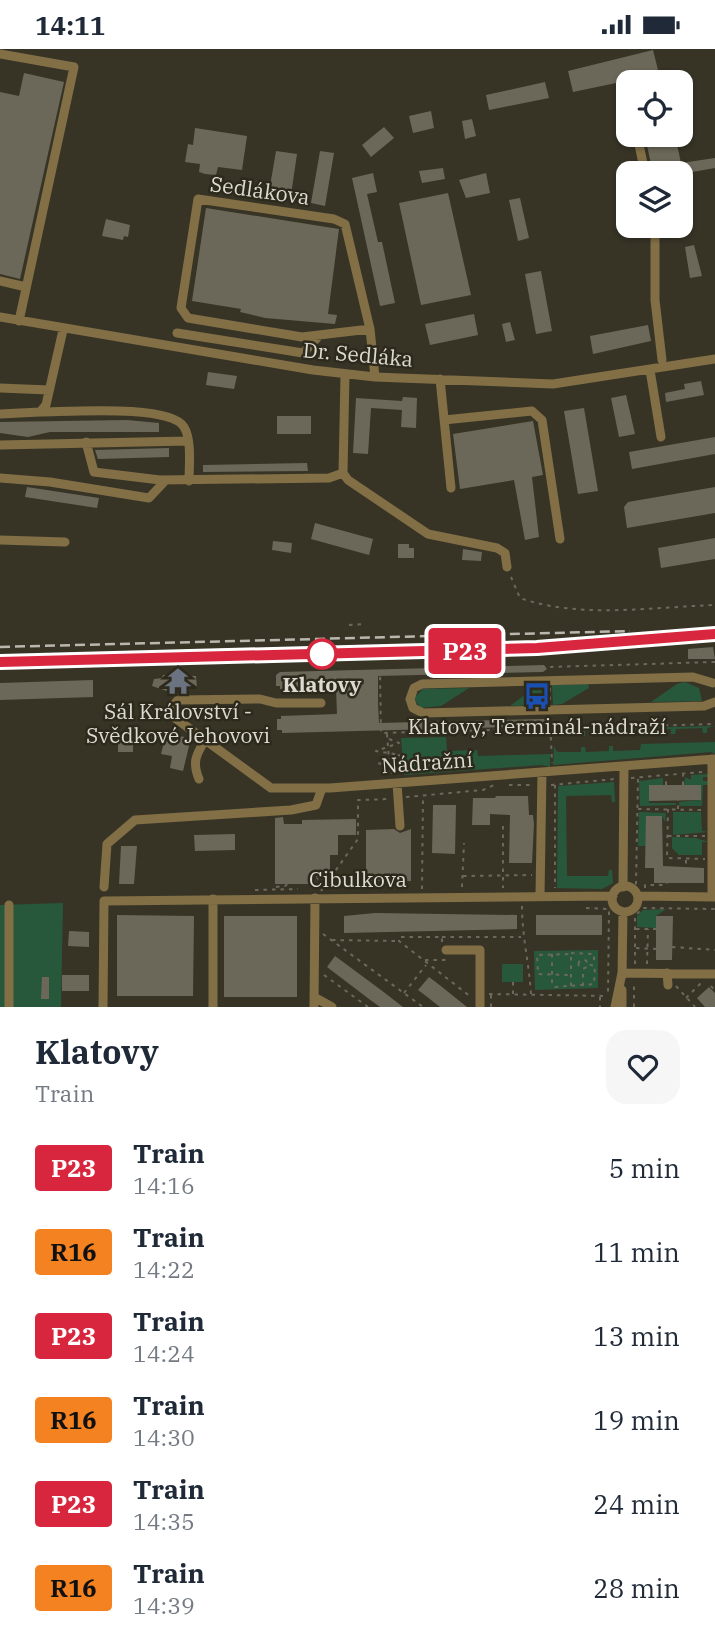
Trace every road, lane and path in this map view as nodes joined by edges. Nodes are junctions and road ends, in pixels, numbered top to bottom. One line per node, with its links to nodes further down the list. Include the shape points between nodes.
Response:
1 (0, 54): 4 (street, via 74,67)
2 (655, 238): 12 (street, via 655,300)
3 (0, 281): 4 (street)
4 (26, 287): 6 (street)
5 (0, 317): 6 (street, Dr. Sedláka)
6 (19, 321): 8 (street, Dr. Sedláka)
7 (370, 329): 10 (street, Sedlákova); 10 (street, Sedlákova, via 345,224 198,199 183,314); 15 (street, Sedlákova)
8 (62, 330): 14 (street, Dr. Sedláka); 18 (street)
9 (177, 333): 10 (street, via 303,353)
10 (318, 337)
11 (715, 359): 13 (street, Dr. Sedláka)
12 (662, 360)
13 (650, 370): 16 (street, Dr. Sedláka, via 552,384); 22 (street)
14 (345, 374): 15 (street, Dr. Sedláka); 26 (street)
15 (375, 377): 16 (street, Dr. Sedláka)
16 (440, 379): 21 (street)
17 (0, 388): 18 (street)
18 (49, 390): 19 (street)
19 (40, 412): 20 (street); 23 (street, via 130,410 159,415 177,420)
20 (0, 414)
21 (444, 421): 30 (street); 31 (street, via 538,414)
22 (661, 437)
23 (188, 441): 24 (street); 29 (street)
24 (86, 442): 25 (street); 28 (street, via 94,472)
25 (0, 445)
26 (343, 473): 29 (street, via 329,478); 34 (street, via 428,534 497,548 505,553)
27 (0, 478): 28 (street, via 149,498)
28 (166, 480): 29 (street)
29 (189, 481)
30 (452, 488)
31 (560, 539)
32 (0, 540): 33 (street)
33 (65, 542)
34 (507, 567): 35 (path, via 520,598 530,602 596,610)
35 (715, 605)
36 (365, 624): 37 (path)
37 (348, 625)
38 (349, 646): 39 (path)
39 (366, 646)
40 (715, 662): 50 (path, via 380,672 381,733)
41 (550, 680): 42 (street, via 693,677); 46 (path); 46 (street, via 417,686 410,695 411,704 423,713)
42 (714, 682): 43 (street, via 711,692)
43 (715, 701): 45 (street)
44 (321, 703): 52 (street, Nádražní, via 177,700 171,708 175,718)
45 (704, 706): 46 (street); 47 (path)
46 (550, 710): 49 (path)
47 (704, 724): 48 (path); 49 (path)
48 (715, 724)
49 (551, 729): 50 (path); 57 (path)
50 (387, 733): 51 (path)
51 (387, 739): 53 (path); 53 (path, via 399,743)
52 (205, 740): 64 (street, via 195,757); 73 (street, Nádražní, via 271,788)
53 (388, 746): 54 (path); 54 (path, via 376,751)
54 (388, 753): 55 (path); 55 (path, via 400,755)
55 (389, 759): 55 (path, via 377,763 390,766)
56 (713, 759): 58 (street, Nádražní); 60 (street)
57 (552, 766)
58 (624, 767): 59 (street, Nádražní); 65 (street)
59 (542, 772): 66 (street, Nádražní); 69 (street)
60 (713, 772): 61 (path); 80 (street)
61 (683, 774): 62 (path); 72 (path)
62 (666, 776): 63 (path); 71 (path)
63 (638, 778): 65 (path); 77 (path)
64 (200, 779)
65 (624, 779): 70 (path); 99 (street)
66 (394, 783): 73 (street, Nádražní); 75 (street); 75 (path)
67 (506, 783): 69 (path)
68 (498, 785): 74 (path)
69 (542, 785): 70 (path); 91 (street)
70 (555, 785): 92 (path)
71 (666, 785)
72 (683, 785)
73 (322, 788): 98 (street, via 316,805 290,810 135,820 107,843)
74 (423, 796): 75 (path); 108 (path)
75 (395, 798): 83 (street); 103 (path, via 358,800 358,839)
76 (678, 800): 79 (path)
77 (637, 809): 78 (path); 102 (path, via 636,884)
78 (667, 809): 79 (path); 82 (path)
79 (678, 810): 80 (path)
80 (713, 810): 86 (street)
81 (662, 824): 82 (path)
82 (667, 824): 85 (path)
83 (400, 826)
84 (503, 826): 95 (path)
85 (667, 836): 86 (path); 88 (path, via 667,858)
86 (713, 836): 89 (street)
87 (464, 843): 94 (path)
88 (686, 859): 89 (path); 90 (path)
89 (712, 859): 111 (street)
90 (686, 868)
91 (540, 875): 92 (path); 95 (path); 105 (street)
92 (555, 875): 106 (path)
93 (317, 876): 103 (path)
94 (463, 876): 95 (path); 109 (path)
95 (503, 876): 110 (path)
96 (290, 882): 100 (path)
97 (671, 885): 102 (path, via 645,885)
98 (104, 887)
99 (623, 887): 102 (street); 107 (street)
100 (268, 888)
101 (670, 890): 102 (path)
102 (641, 893): 111 (street); 116 (street, via 633,909)
103 (318, 894): 108 (street, Cibulkova); 112 (street, Cibulkova); 164 (street)
104 (522, 896): 105 (street, Cibulkova); 110 (street, Cibulkova); 121 (path)
105 (540, 896): 106 (street, Cibulkova)
106 (555, 896): 107 (street, Cibulkova)
107 (613, 896): 116 (street, via 615,907)
108 (422, 897): 109 (street, Cibulkova)
109 (462, 897): 110 (street, Cibulkova)
110 (503, 897)
111 (714, 897)
112 (214, 899): 166 (street, Cibulkova, via 104,901); 167 (street)
113 (9, 905): 165 (street)
114 (586, 908): 162 (path, via 609,909 608,996)
115 (715, 909): 117 (path, via 643,908 635,916)
116 (623, 912): 142 (street)
117 (635, 929): 118 (path); 126 (path)
118 (648, 929): 119 (path); 127 (path)
119 (656, 929)
120 (442, 937): 121 (path); 123 (path, via 399,937); 129 (path)
121 (522, 937): 161 (path)
122 (331, 940): 123 (path); 124 (path, via 321,932); 157 (path)
123 (399, 941): 133 (path)
124 (320, 946)
125 (673, 947): 130 (path)
126 (635, 948): 127 (path); 143 (path)
127 (648, 948): 128 (path); 140 (path)
128 (656, 949)
129 (446, 950): 158 (street, via 480,950)
130 (715, 950)
131 (552, 953): 132 (path); 145 (path); 145 (path, via 537,955 538,973)
132 (570, 954): 136 (path); 139 (path, via 594,954)
133 (423, 960): 134 (path); 135 (path)
134 (455, 960)
135 (427, 964): 157 (path); 158 (path, via 468,997)
136 (571, 964): 137 (path); 146 (path)
137 (578, 964): 138 (path, via 583,960); 141 (path)
138 (587, 964): 139 (path); 141 (path)
139 (594, 965): 154 (path, via 594,983)
140 (647, 965)
141 (583, 969): 154 (path)
142 (622, 973): 143 (street); 174 (street); 175 (street)
143 (635, 973): 147 (street); 176 (path)
144 (715, 974): 147 (street)
145 (552, 975): 146 (path); 153 (path, via 553,986)
146 (571, 975): 153 (path)
147 (670, 980): 163 (path)
148 (694, 981): 149 (path)
149 (703, 981): 151 (path); 163 (path)
150 (513, 982): 160 (path)
151 (715, 982)
152 (320, 983): 169 (path, via 320,972)
153 (570, 986): 154 (path)
154 (583, 986)
155 (711, 986): 156 (path)
156 (715, 991)
157 (404, 993): 170 (path)
158 (480, 994): 159 (path); 171 (street)
159 (491, 994): 160 (path); 172 (path)
160 (513, 995): 161 (path)
161 (531, 995): 162 (path)
162 (600, 996): 173 (path)
163 (687, 998): 177 (path)
164 (314, 1002): 168 (street)
165 (9, 1007)
166 (103, 1007)
167 (213, 1007)
168 (332, 1007)
169 (368, 1007)
170 (423, 1007)
171 (480, 1007)
172 (491, 1007)
173 (600, 1007)
174 (615, 1007)
175 (622, 1007)
176 (634, 1007)
177 (695, 1007)

